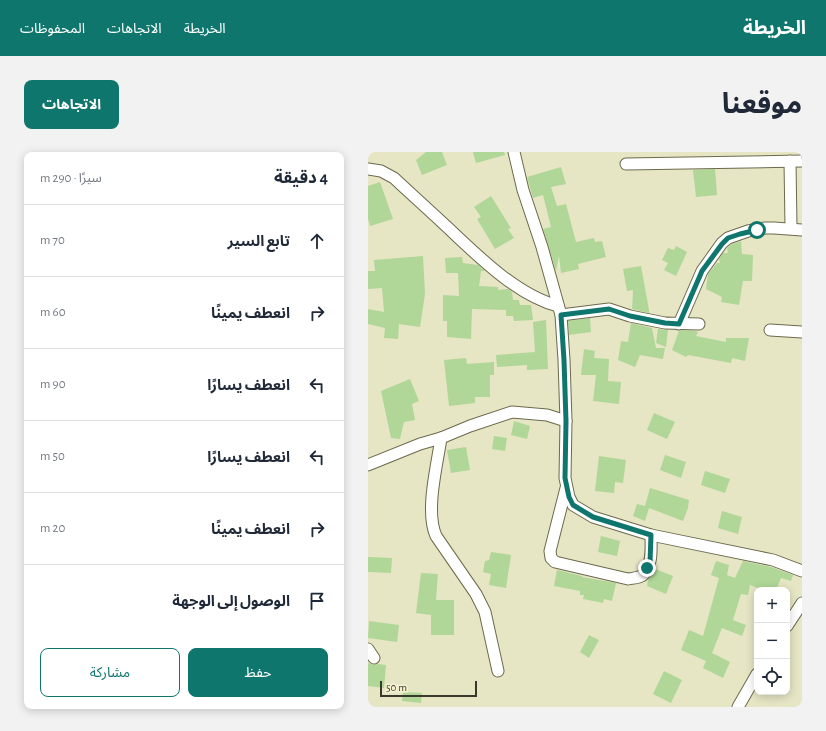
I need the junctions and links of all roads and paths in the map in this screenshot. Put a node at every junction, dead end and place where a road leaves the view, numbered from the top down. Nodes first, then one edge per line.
1 (514, 152) edge
2 (790, 161) junction
3 (802, 161) edge
4 (626, 164) dead end
5 (368, 169) edge
6 (797, 229) edge
7 (559, 310) junction
8 (679, 324) junction
9 (699, 324) dead end
10 (770, 330) dead end
11 (802, 332) edge
12 (566, 421) junction
13 (441, 438) junction
14 (368, 465) edge
15 (566, 487) junction
16 (651, 535) junction
17 (802, 571) edge
18 (802, 603) edge
19 (789, 623) edge
20 (498, 671) dead end
21 (754, 679) edge
22 (738, 707) edge

1 - 7 street
2 - 3 street
2 - 4 street
2 - 6 street
5 - 7 street
6 - 8 street
7 - 8 street
7 - 12 street
8 - 9 street
10 - 11 street
12 - 13 street
12 - 15 street
13 - 14 street
13 - 20 street
15 - 16 street
15 - 16 street
16 - 17 street
18 - 19 street
21 - 22 street

